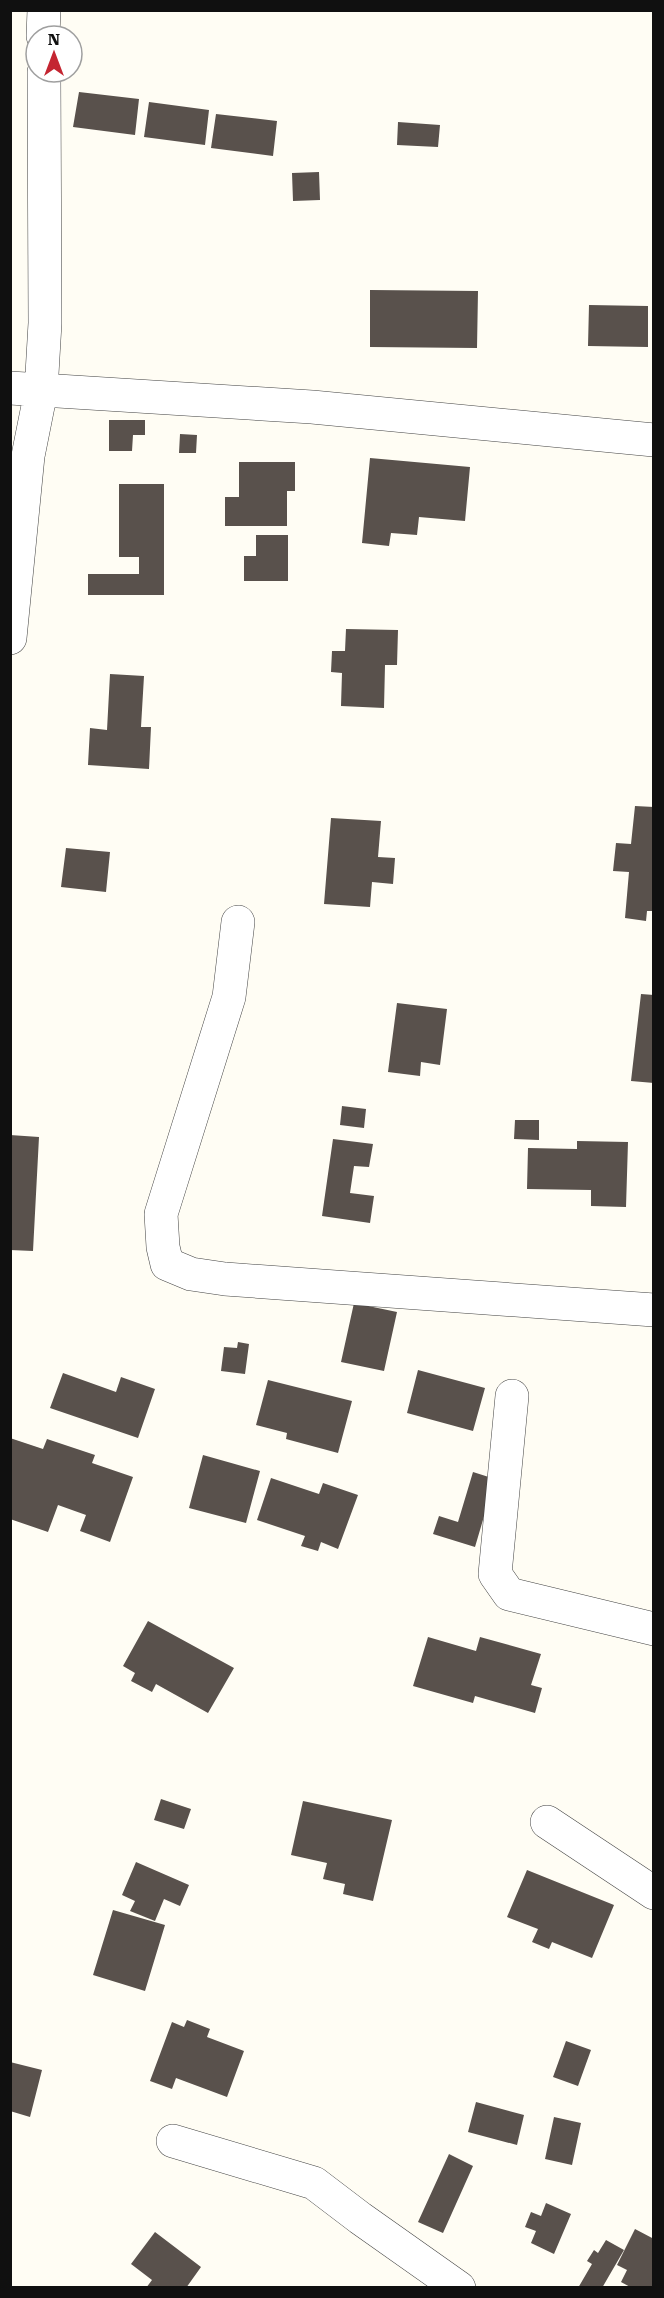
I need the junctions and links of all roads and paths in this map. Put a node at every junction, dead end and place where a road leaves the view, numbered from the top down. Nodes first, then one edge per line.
1 (44, 84) edge
2 (26, 390) edge
3 (654, 440) edge
4 (10, 638) edge
5 (238, 922) dead end
6 (654, 1310) edge
7 (512, 1396) dead end
8 (654, 1629) edge
9 (548, 1822) dead end
10 (654, 1893) edge
11 (173, 2141) dead end
12 (459, 2288) edge

1 - 2 street
2 - 3 street
2 - 4 street
5 - 6 street
7 - 8 street
9 - 10 street
11 - 12 street

